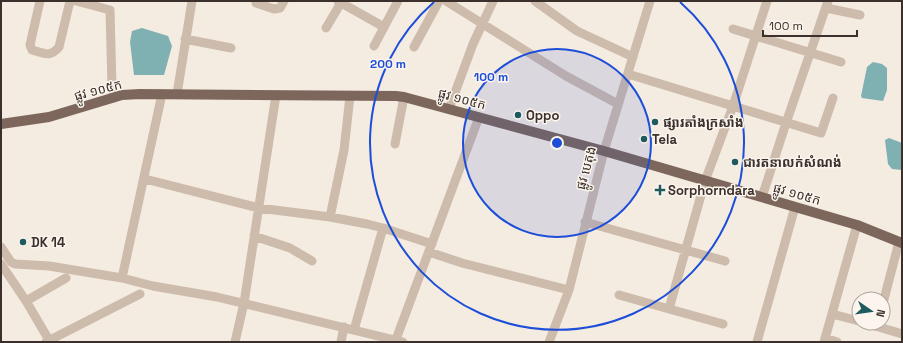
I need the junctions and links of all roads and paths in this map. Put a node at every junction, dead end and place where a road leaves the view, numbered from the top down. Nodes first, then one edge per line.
1 (40, 1) edge
2 (70, 1) edge
3 (76, 1) edge
4 (192, 1) edge
5 (284, 1) edge
6 (398, 1) edge
7 (439, 1) edge
8 (446, 1) edge
9 (493, 1) edge
10 (535, 1) edge
11 (650, 1) edge
12 (767, 1) edge
13 (340, 2) edge
14 (256, 3) dead end
15 (827, 4) edge
16 (860, 15) dead end
17 (482, 23) junction
18 (384, 27) junction
19 (326, 28) dead end
20 (733, 28) dead end
21 (756, 36) junction
22 (185, 39) junction
23 (374, 46) dead end
24 (414, 47) dead end
25 (230, 48) dead end
26 (810, 53) junction
27 (633, 56) junction
28 (841, 62) dead end
29 (628, 74) junction
30 (162, 94) junction
31 (177, 94) junction
32 (276, 95) junction
33 (350, 96) junction
34 (404, 97) junction
35 (114, 98) junction
36 (833, 98) dead end
37 (618, 104) junction
38 (733, 106) junction
39 (449, 109) junction
40 (479, 117) junction
41 (786, 123) junction
42 (1, 124) edge
43 (394, 144) dead end
44 (604, 151) junction
45 (145, 179) junction
46 (705, 181) junction
47 (762, 197) junction
48 (795, 207) junction
49 (259, 208) junction
50 (330, 217) junction
51 (585, 222) junction
52 (857, 225) junction
53 (384, 228) junction
54 (254, 236) junction
55 (901, 242) edge
56 (1, 247) edge
57 (430, 248) junction
58 (685, 250) junction
59 (312, 261) dead end
60 (726, 261) dead end
61 (1, 264) edge
62 (66, 278) dead end
63 (122, 278) junction
64 (569, 290) junction
65 (887, 291) edge
66 (140, 294) dead end
67 (619, 295) dead end
68 (26, 301) junction
69 (244, 303) junction
70 (669, 309) junction
71 (832, 314) junction
72 (851, 319) edge
73 (723, 324) dead end
74 (344, 327) junction
75 (354, 330) junction
76 (891, 330) edge
77 (902, 334) edge
78 (824, 340) edge
79 (48, 341) edge
80 (398, 341) edge
81 (235, 342) edge
82 (341, 342) edge
83 (549, 342) edge
84 (757, 342) edge
85 (837, 342) edge

1 - 2 street
3 - 35 street
4 - 22 street
5 - 14 street
6 - 18 street
7 - 24 street
8 - 17 street
9 - 17 street
10 - 27 street
11 - 27 street, ផ្លូវ បេតុង
12 - 21 street
13 - 18 street
13 - 19 street
15 - 16 street
15 - 26 street
17 - 37 street
17 - 39 street
18 - 23 street
20 - 21 street
21 - 26 street
21 - 38 street
22 - 25 street
22 - 31 street
26 - 28 street
26 - 41 street
27 - 29 street, ផ្លូវ បេតុង
29 - 37 street, ផ្លូវ បេតុង
29 - 38 street
30 - 31 main road, ផ្លូវ ១០៥ក
30 - 35 main road, ផ្លូវ ១០៥ក
30 - 45 street
31 - 32 main road, ផ្លូវ ១០៥ក
32 - 33 main road, ផ្លូវ ១០៥ក
32 - 49 street
33 - 34 main road, ផ្លូវ ១០៥ក
33 - 50 street
34 - 39 main road, ផ្លូវ ១០៥ក
34 - 43 street
35 - 42 main road, ផ្លូវ ១០៥ក
36 - 41 street
37 - 44 street, ផ្លូវ បេតុង
38 - 41 street
38 - 46 street
39 - 40 main road, ផ្លូវ ១០៥ក
40 - 44 main road, ផ្លូវ ១០៥ក
40 - 57 street
41 - 47 street
44 - 46 main road, ផ្លូវ ១០៥ក
44 - 51 street, ផ្លូវ បេតុង
45 - 49 street
45 - 63 street
46 - 47 main road, ផ្លូវ ១០៥ក
46 - 58 street
47 - 48 main road, ផ្លូវ ១០៥ក
48 - 52 main road, ផ្លូវ ១០៥ក
48 - 84 street
49 - 50 street
49 - 54 street
50 - 53 street
51 - 58 street
51 - 64 street, ផ្លូវ បេតុង
52 - 55 main road, ផ្លូវ ១០៥ក
52 - 71 street
53 - 57 street
53 - 75 street
54 - 59 street
54 - 69 street
55 - 65 street
56 - 63 street
57 - 64 street
57 - 80 street
58 - 60 street
58 - 70 street
61 - 68 street
62 - 68 street
63 - 69 street
64 - 83 street, ផ្លូវ បេតុង
66 - 79 street
67 - 70 street
68 - 79 street
69 - 74 street
69 - 81 street
70 - 73 street
71 - 72 street
71 - 78 street
74 - 75 street
74 - 82 street
75 - 80 street
76 - 77 street
78 - 85 street

